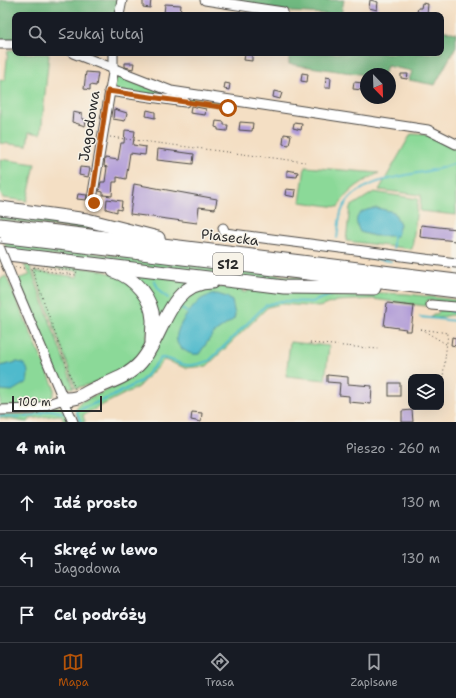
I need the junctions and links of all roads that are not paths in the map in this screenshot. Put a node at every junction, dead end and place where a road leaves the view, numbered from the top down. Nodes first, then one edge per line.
1 (122, 0) edge
2 (205, 0) edge
3 (120, 12) edge
4 (283, 12) dead end
5 (0, 44) edge
6 (12, 44) edge
7 (81, 56) edge
8 (113, 56) edge
9 (112, 68) junction
10 (108, 91) junction
11 (184, 102) road end
12 (456, 144) edge
13 (94, 203) dead end
14 (0, 208) edge
15 (0, 225) edge
16 (223, 228) dead end
17 (0, 236) edge
18 (0, 250) edge
19 (204, 250) junction
20 (0, 253) edge
21 (456, 263) edge
22 (99, 266) junction
23 (456, 281) edge
24 (242, 282) junction
25 (456, 291) edge
26 (431, 305) dead end
27 (456, 307) edge
28 (152, 344) junction
29 (94, 389) junction
30 (63, 399) junction
31 (0, 410) edge
32 (73, 422) edge

1 - 3 street
2 - 4 street
5 - 6 street
7 - 9 street
8 - 9 street, Jagodowa
9 - 10 street, Jagodowa
9 - 12 street
10 - 11 street
10 - 13 street, Jagodowa
14 - 19 highway
15 - 19 highway, Piasecka / S12
16 - 21 street
17 - 25 highway, Piasecka / S12
18 - 30 street, bridge
19 - 23 highway, Piasecka / S12
20 - 22 highway
22 - 24 highway
22 - 28 highway
24 - 25 highway
24 - 28 highway
26 - 27 street
28 - 29 highway
29 - 30 highway
29 - 30 highway
30 - 31 street
30 - 32 street

